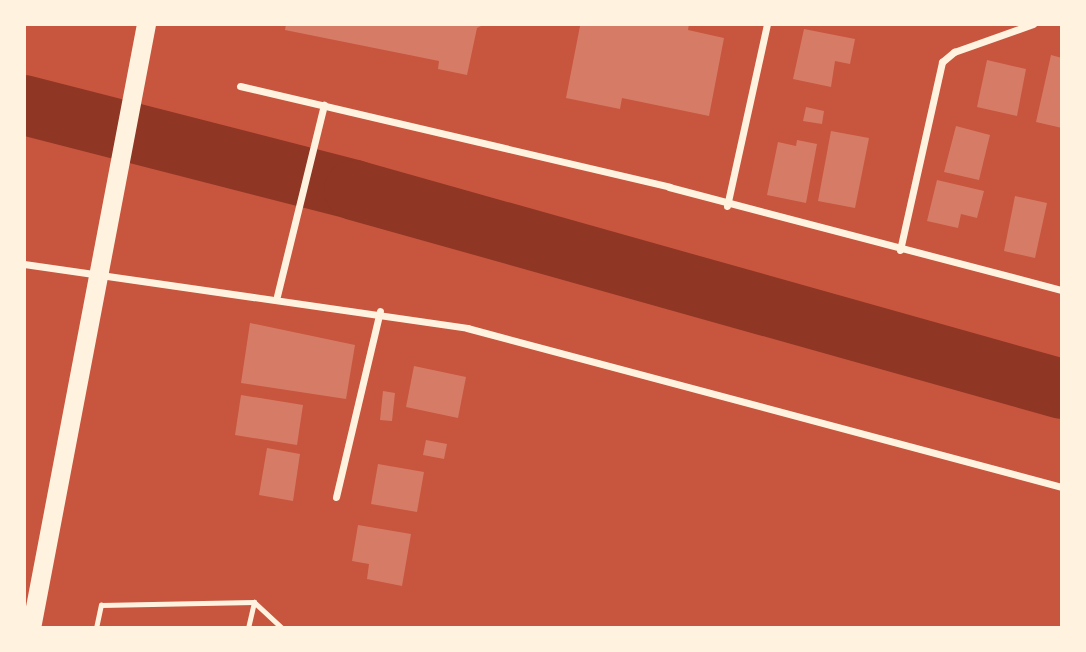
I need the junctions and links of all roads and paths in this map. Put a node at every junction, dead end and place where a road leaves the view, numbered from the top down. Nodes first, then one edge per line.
1 (146, 24) edge
2 (767, 24) edge
3 (1032, 24) edge
4 (240, 86) dead end
5 (324, 105) junction
6 (727, 206) junction
7 (900, 250) junction
8 (24, 264) edge
9 (1062, 290) edge
10 (277, 296) junction
11 (380, 311) junction
12 (1062, 487) edge
13 (336, 497) dead end
14 (254, 602) junction
15 (31, 628) edge
16 (96, 628) edge
17 (248, 628) edge
18 (282, 628) edge

1 - 15 highway
2 - 6 street
3 - 7 street
4 - 5 street
5 - 6 street
5 - 10 street
6 - 7 street
7 - 9 street
8 - 10 street
10 - 11 street
11 - 12 street
11 - 13 street
14 - 16 lane
14 - 17 lane
14 - 18 lane

